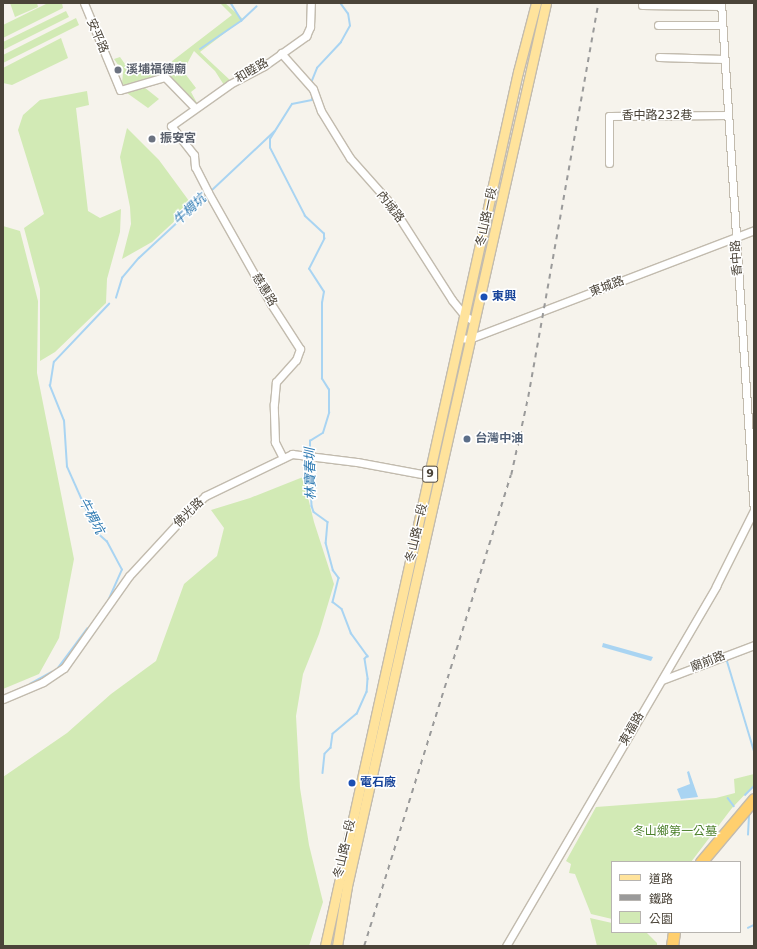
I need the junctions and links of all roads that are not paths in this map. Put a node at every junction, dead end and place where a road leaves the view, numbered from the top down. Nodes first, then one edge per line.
1 (84, 3) edge
2 (311, 3) edge
3 (536, 3) edge
4 (546, 3) edge
5 (642, 5) dead end
6 (721, 5) edge
7 (658, 25) dead end
8 (722, 25) junction
9 (281, 53) junction
10 (660, 57) dead end
11 (724, 59) junction
12 (518, 72) junction
13 (528, 75) junction
14 (195, 108) junction
15 (728, 115) junction
16 (171, 126) joint
17 (609, 163) dead end
18 (754, 230) edge
19 (736, 237) junction
20 (465, 316) junction
21 (474, 321) junction
22 (465, 339) junction
23 (283, 458) junction
24 (752, 464) edge
25 (434, 475) junction
26 (754, 512) edge
27 (754, 645) edge
28 (662, 680) junction
29 (3, 699) edge
30 (754, 800) edge
31 (357, 817) junction
32 (702, 861) edge
33 (674, 933) edge
34 (325, 946) edge
35 (337, 946) edge
36 (506, 946) edge
37 (672, 946) edge

1 - 14 street, 安平路
2 - 9 street, 和睦路
3 - 12 main road, 冬山路一段 / 9
4 - 13 main road, 冬山路一段 / 9
5 - 6 street
6 - 8 street, 香中路
7 - 8 street
8 - 11 street, 香中路
9 - 14 street, 和睦路
9 - 20 street, 內城路
10 - 11 street
11 - 15 street, 香中路
12 - 13 main road
12 - 20 main road, 冬山路一段 / 9
13 - 21 main road, 冬山路一段 / 9
14 - 16 street, 和睦路
15 - 17 street, 香中路232巷
15 - 19 street, 香中路
16 - 23 street, 慈惠路
18 - 19 street, 東城路
19 - 22 street, 東城路
19 - 24 street, 香中路
20 - 21 street, 內城路
20 - 22 main road, 冬山路一段 / 9
21 - 22 main road, 冬山路一段 / 9
22 - 25 main road, 冬山路一段 / 9
23 - 25 street, 佛光路
23 - 29 street, 佛光路
24 - 26 street, 香中路
25 - 31 main road, 冬山路一段 / 9
26 - 28 street, 東福路
27 - 28 street, 廟前路
28 - 36 street, 東福路
30 - 32 highway
31 - 34 main road, 冬山路一段 / 9
31 - 35 main road, 冬山路一段 / 9
33 - 37 highway

